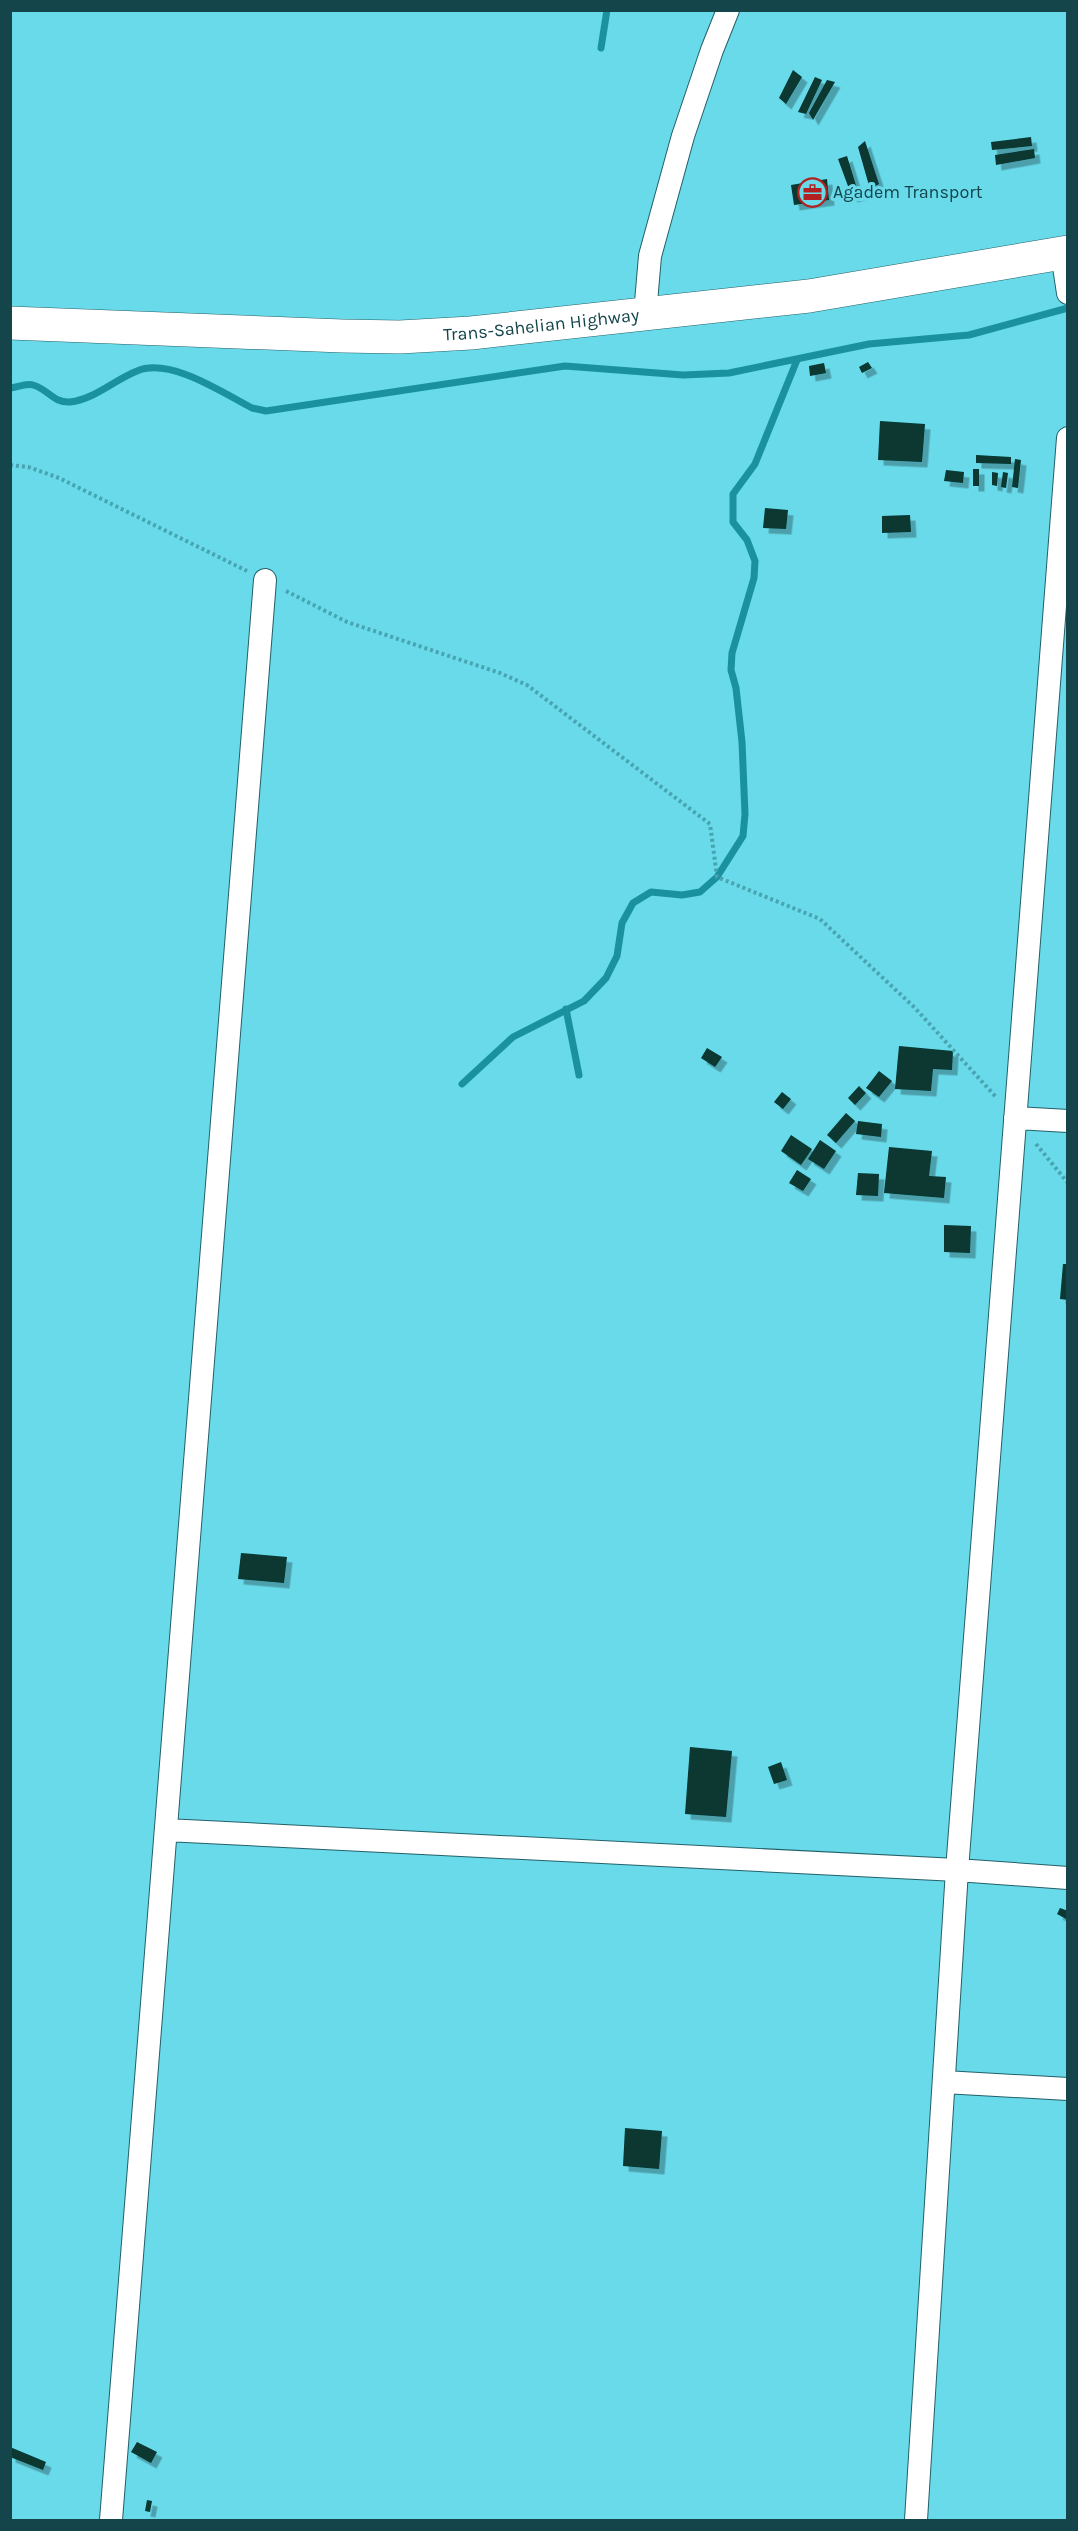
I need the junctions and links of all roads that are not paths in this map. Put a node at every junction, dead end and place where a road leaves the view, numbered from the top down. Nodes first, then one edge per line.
1 (728, 10) edge
2 (1065, 253) edge
3 (1068, 293) edge
4 (645, 314) junction
5 (10, 323) edge
6 (1068, 438) edge
7 (265, 580) road end
8 (1015, 1118) junction
9 (1068, 1121) edge
10 (166, 1830) junction
11 (957, 1870) junction
12 (1068, 1878) edge
13 (944, 2082) junction
14 (1068, 2089) edge
15 (111, 2520) edge
16 (916, 2520) edge

1 - 4 street
2 - 3 street
2 - 4 highway, Trans-Sahelian Highway
4 - 5 highway, Trans-Sahelian Highway
6 - 8 street
7 - 10 street
8 - 9 street
8 - 11 street
10 - 11 street
10 - 15 street
11 - 12 street
11 - 13 street
13 - 14 street
13 - 16 street

